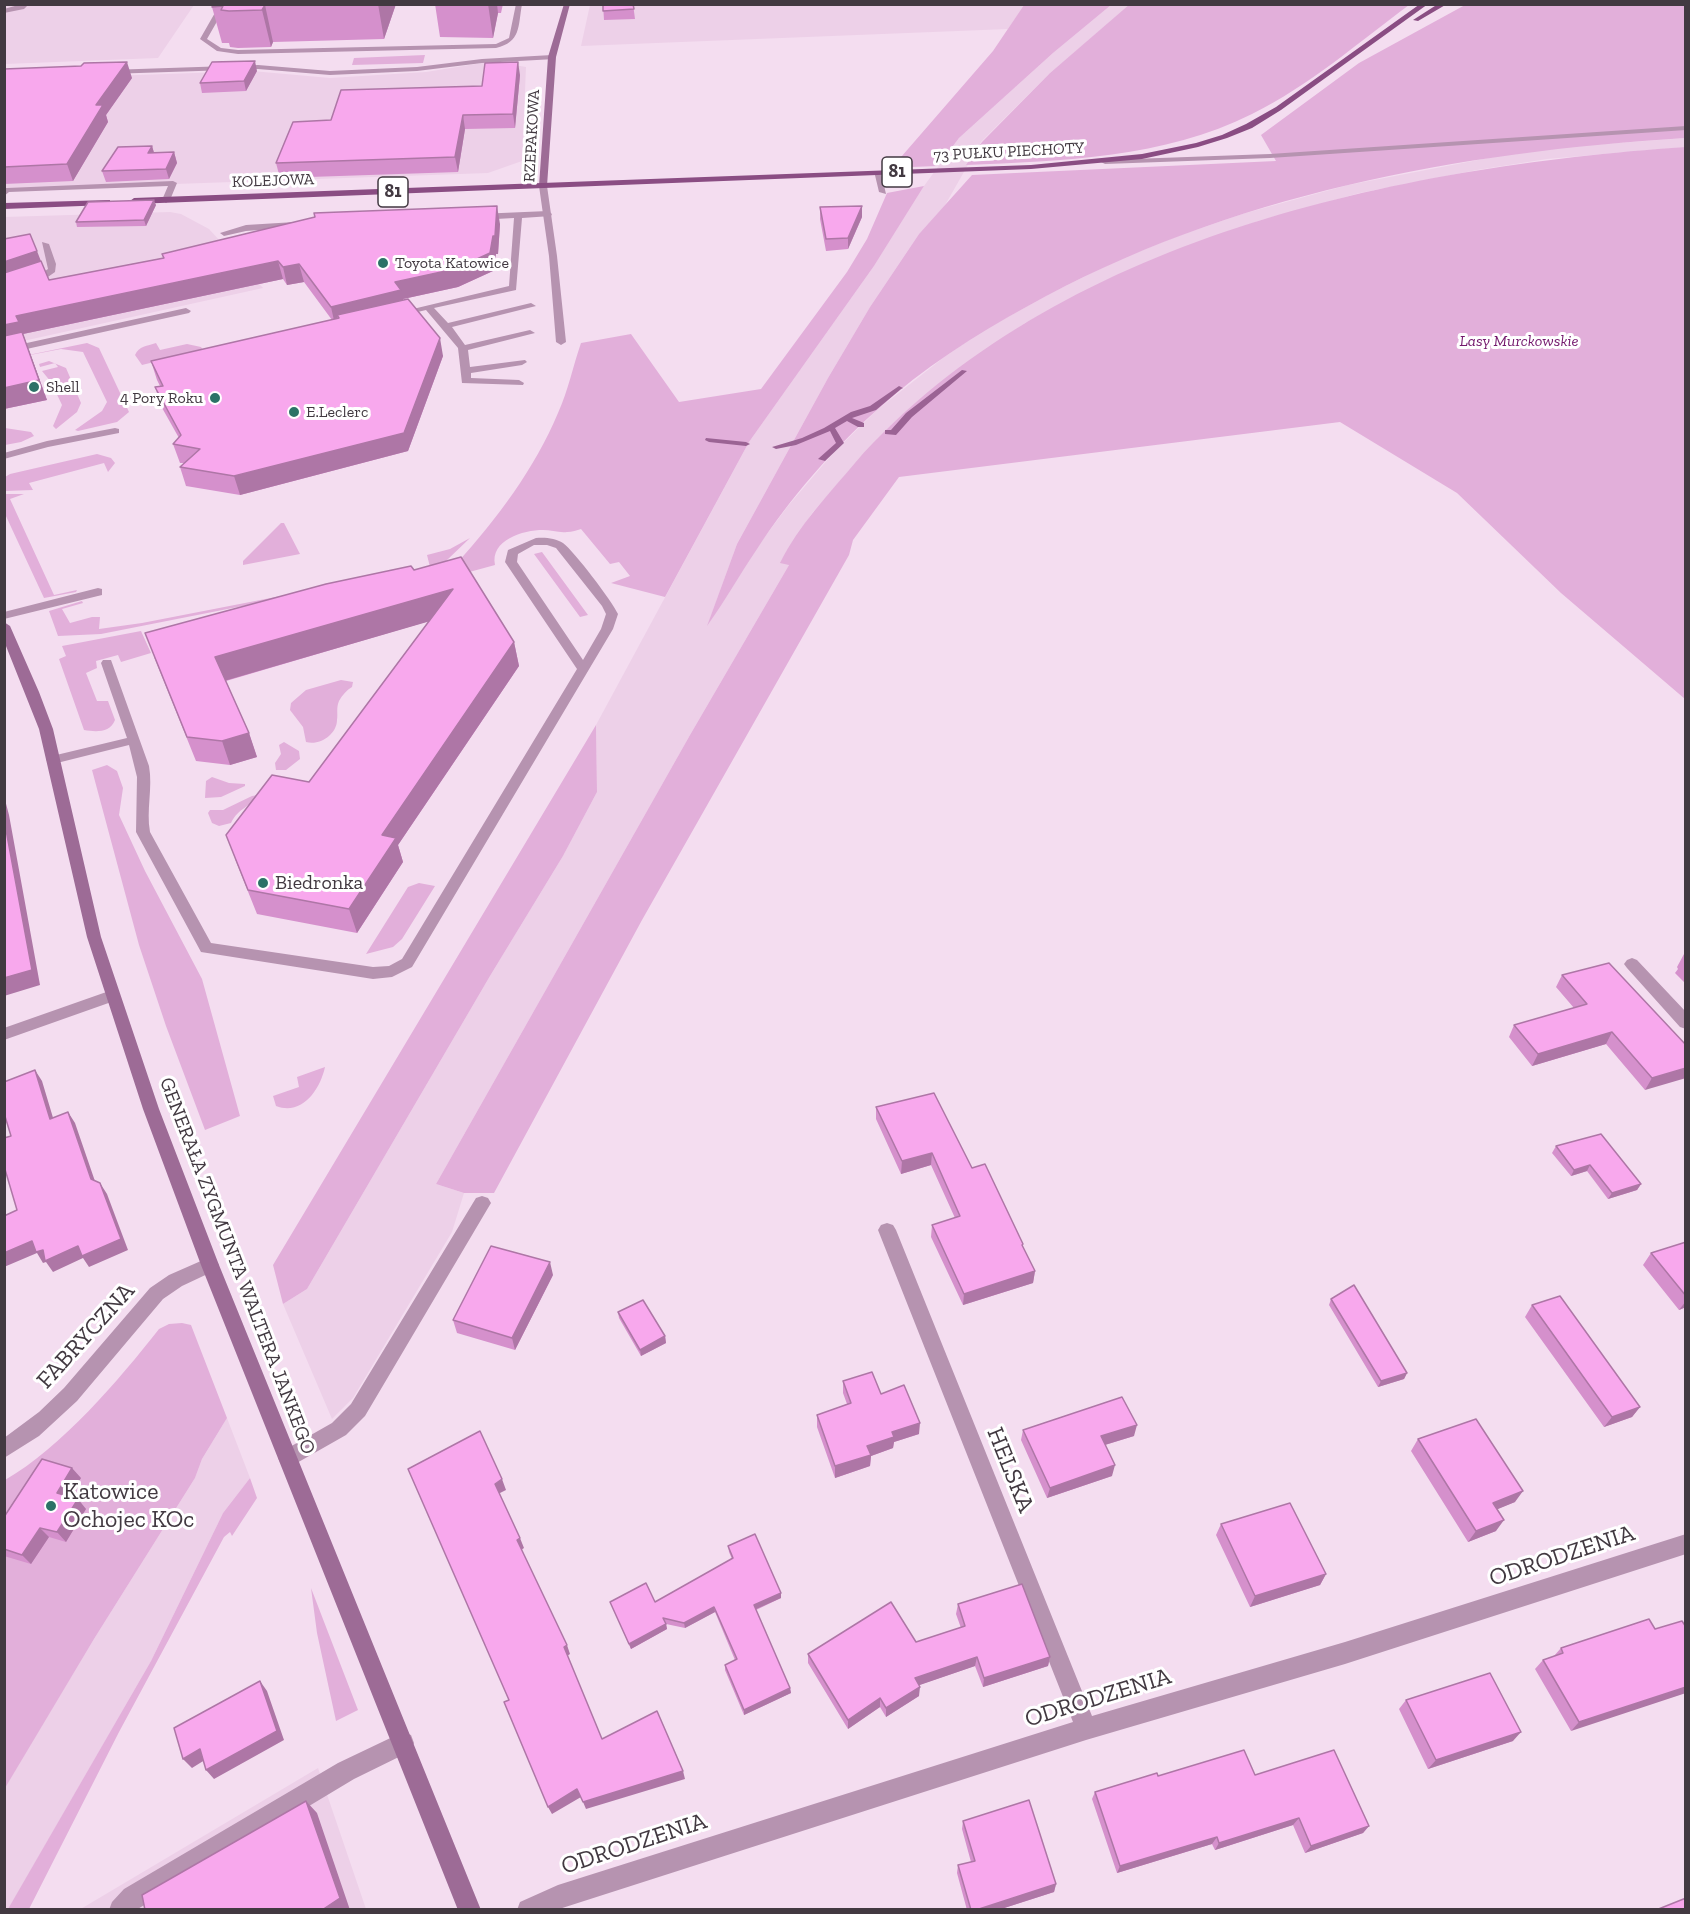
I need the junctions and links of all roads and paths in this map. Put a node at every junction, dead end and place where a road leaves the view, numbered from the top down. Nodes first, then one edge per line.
1 (26, 4) edge
2 (224, 4) edge
3 (519, 4) edge
4 (567, 4) edge
5 (1425, 4) edge
6 (1444, 4) edge
7 (4, 11) edge
8 (1373, 41) junction
9 (552, 57) junction
10 (97, 72) edge
11 (1686, 128) edge
12 (1106, 162) junction
13 (877, 173) junction
14 (543, 186) junction
15 (883, 192) dead end
16 (4, 194) edge
17 (166, 200) junction
18 (4, 206) edge
19 (548, 214) junction
20 (518, 215) junction
21 (470, 217) edge
22 (303, 225) edge
23 (224, 233) dead end
24 (45, 244) dead end
25 (4, 288) edge
26 (531, 306) dead end
27 (428, 307) junction
28 (186, 311) dead end
29 (382, 318) edge
30 (446, 326) junction
31 (530, 333) dead end
32 (561, 342) dead end
33 (463, 348) junction
34 (4, 351) edge
35 (522, 362) dead end
36 (466, 371) junction
37 (519, 383) dead end
38 (115, 431) dead end
39 (4, 456) edge
40 (98, 592) dead end
41 (4, 616) edge
42 (4, 626) edge
43 (106, 663) dead end
44 (582, 668) junction
45 (134, 740) junction
46 (53, 760) junction
47 (1632, 964) dead end
48 (112, 996) junction
49 (1686, 1023) edge
50 (4, 1034) edge
51 (482, 1203) dead end
52 (887, 1230) dead end
53 (210, 1265) junction
54 (4, 1449) edge
55 (288, 1458) junction
56 (1686, 1544) edge
57 (1086, 1729) junction
58 (403, 1743) junction
59 (120, 1910) edge
60 (470, 1910) edge
61 (528, 1910) edge

1 - 7 street
2 - 3 street
4 - 9 street, RZEPAKOWA
5 - 8 main road, 73 PUŁKU PIECHOTY / 81
6 - 8 main road, 73 PUŁKU PIECHOTY / 81
8 - 12 main road, 73 PUŁKU PIECHOTY / 81
9 - 10 street
9 - 14 street, RZEPAKOWA
11 - 12 street
12 - 13 main road, 73 PUŁKU PIECHOTY / 81
13 - 14 main road, 73 PUŁKU PIECHOTY / 81
13 - 15 street
14 - 17 main road, KOLEJOWA / 81
14 - 19 street, RZEPAKOWA
16 - 17 street
17 - 18 main road, KOLEJOWA / 81
19 - 20 street
19 - 32 street, RZEPAKOWA
20 - 21 street
20 - 27 street
22 - 23 street
24 - 25 street
26 - 30 street
27 - 29 street
27 - 30 street
28 - 34 street
30 - 33 street
31 - 33 street
33 - 36 street
35 - 36 street
36 - 37 street
38 - 39 street
40 - 41 street
42 - 46 street, GENERAŁA ZYGMUNTA WALTERA JANKEGO
43 - 45 street
44 - 44 street
44 - 45 street
45 - 46 street
46 - 48 street, GENERAŁA ZYGMUNTA WALTERA JANKEGO
47 - 49 street
48 - 50 street
48 - 53 street, GENERAŁA ZYGMUNTA WALTERA JANKEGO
51 - 55 street
52 - 57 street, HELSKA
53 - 54 street, FABRYCZNA
53 - 55 street, GENERAŁA ZYGMUNTA WALTERA JANKEGO
55 - 58 street, GENERAŁA ZYGMUNTA WALTERA JANKEGO
56 - 57 street, ODRODZENIA
57 - 61 street, ODRODZENIA
58 - 59 street
58 - 60 street, GENERAŁA ZYGMUNTA WALTERA JANKEGO

